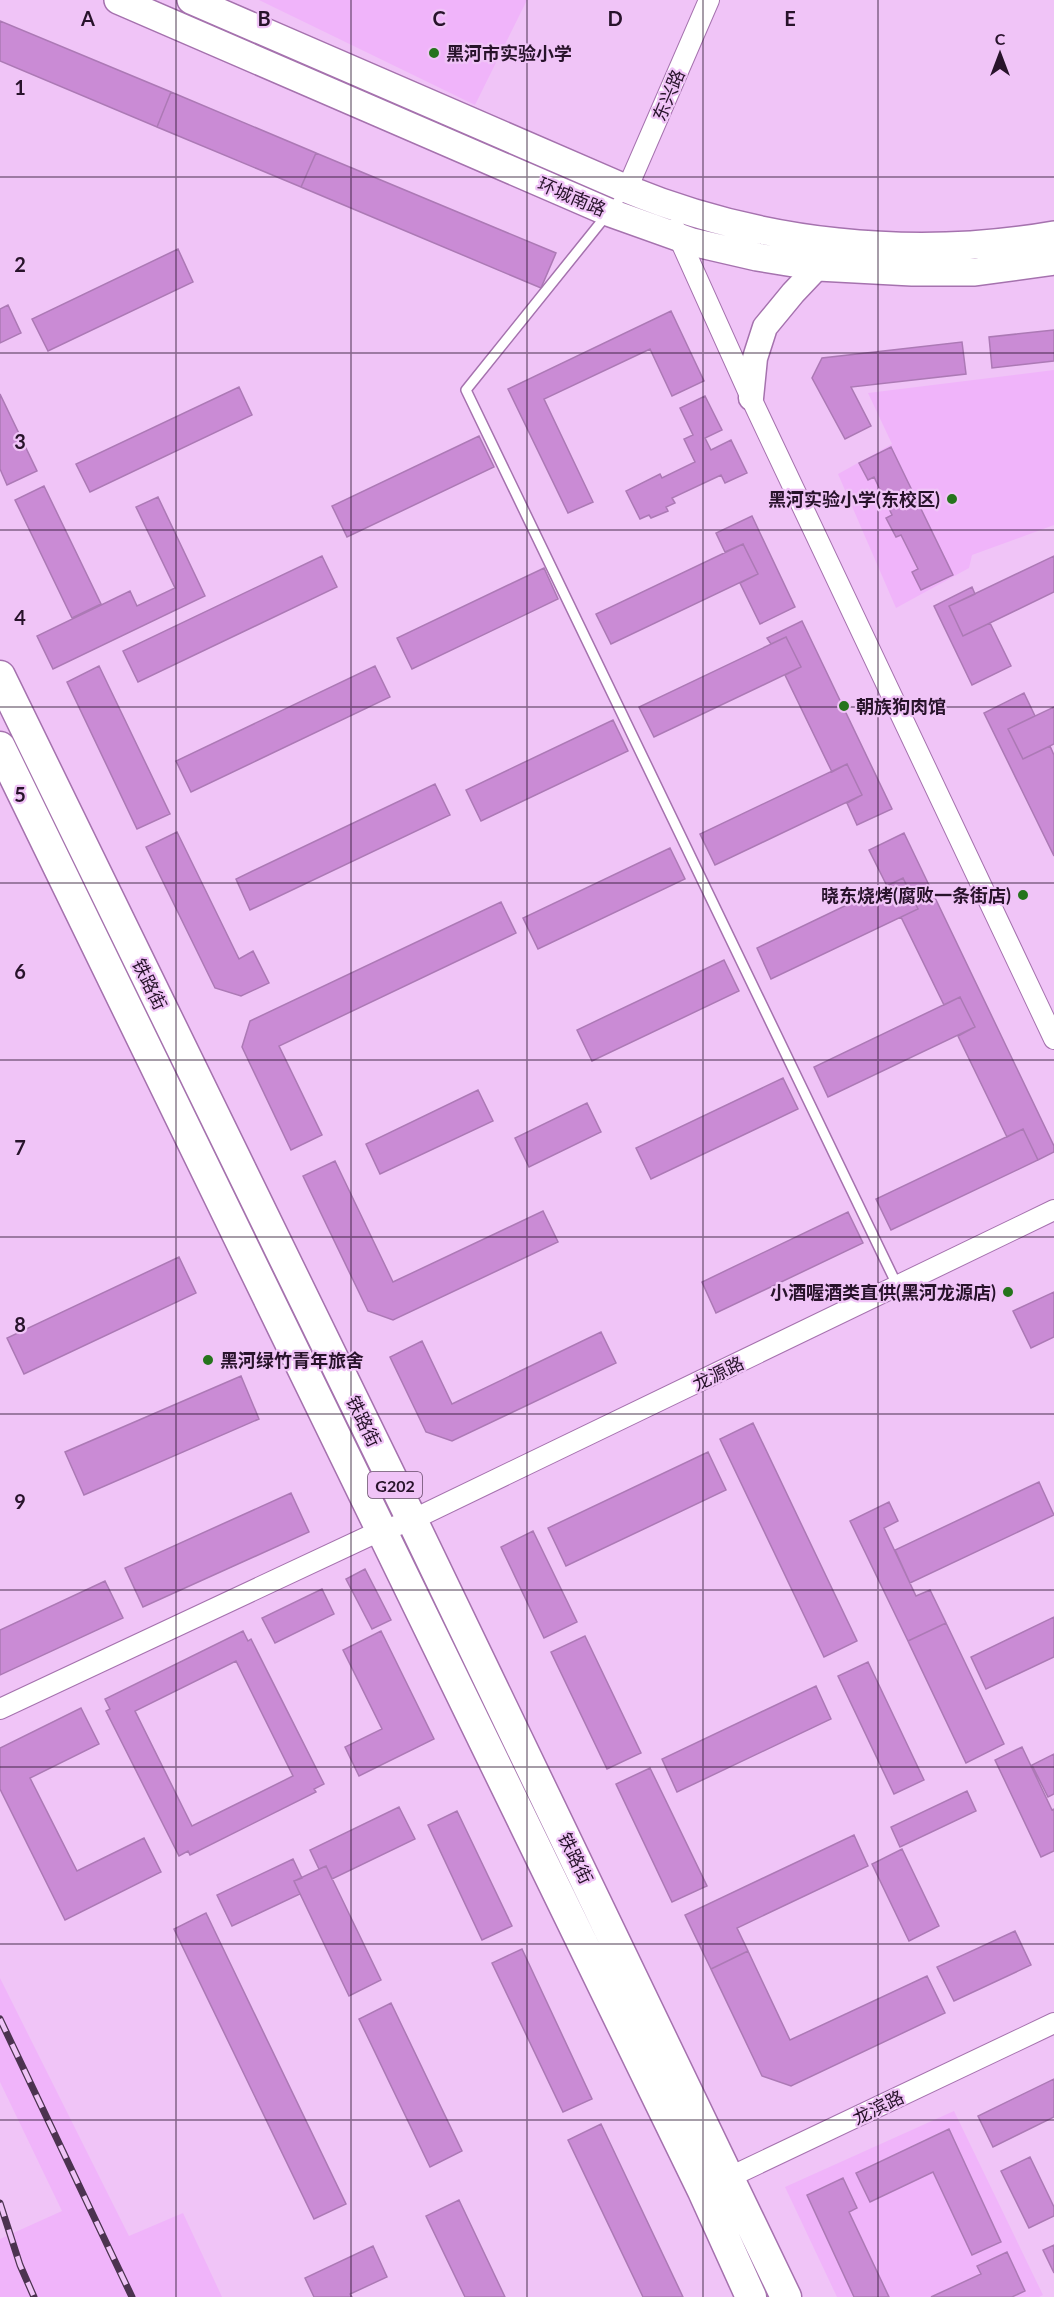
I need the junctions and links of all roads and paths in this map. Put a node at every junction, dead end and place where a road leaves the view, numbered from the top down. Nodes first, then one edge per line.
1 (118, 0) edge
2 (191, 0) edge
3 (709, 0) edge
4 (627, 189) junction
5 (664, 204) junction
6 (609, 212) junction
7 (1054, 235) edge
8 (679, 238) junction
9 (842, 243) junction
10 (1054, 261) edge
11 (818, 267) junction
12 (752, 398) junction
13 (0, 676) edge
14 (0, 747) edge
15 (1054, 1039) edge
16 (1054, 1210) edge
17 (898, 1287) junction
18 (412, 1520) junction
19 (380, 1532) junction
20 (0, 1709) edge
21 (1054, 2023) edge
22 (730, 2177) junction
23 (703, 2191) junction
24 (752, 2297) edge
25 (786, 2297) edge

1 - 6 main road, 环城南路
2 - 4 main road, 环城南路
3 - 4 street, 东兴路
4 - 5 main road, 环城南路
4 - 6 lane
5 - 8 street
5 - 9 main road, 环城南路
6 - 8 main road, 环城南路
6 - 17 lane
7 - 9 main road, 环城南路
8 - 11 main road, 环城南路
8 - 12 street
9 - 11 street
10 - 11 main road, 环城南路
11 - 12 street
12 - 15 street
13 - 18 main road, 铁路街 / G202
14 - 19 main road, 铁路街 / G202
16 - 17 street, 龙源路
17 - 18 street, 龙源路
18 - 19 street, 龙源路
18 - 22 main road, 铁路街 / G202
19 - 20 street, 龙源路
19 - 23 main road, 铁路街 / G202
21 - 22 street, 龙滨路
22 - 23 main road, 龙滨路
22 - 25 main road, 铁路街 / G202
23 - 24 main road, 铁路街 / G202

